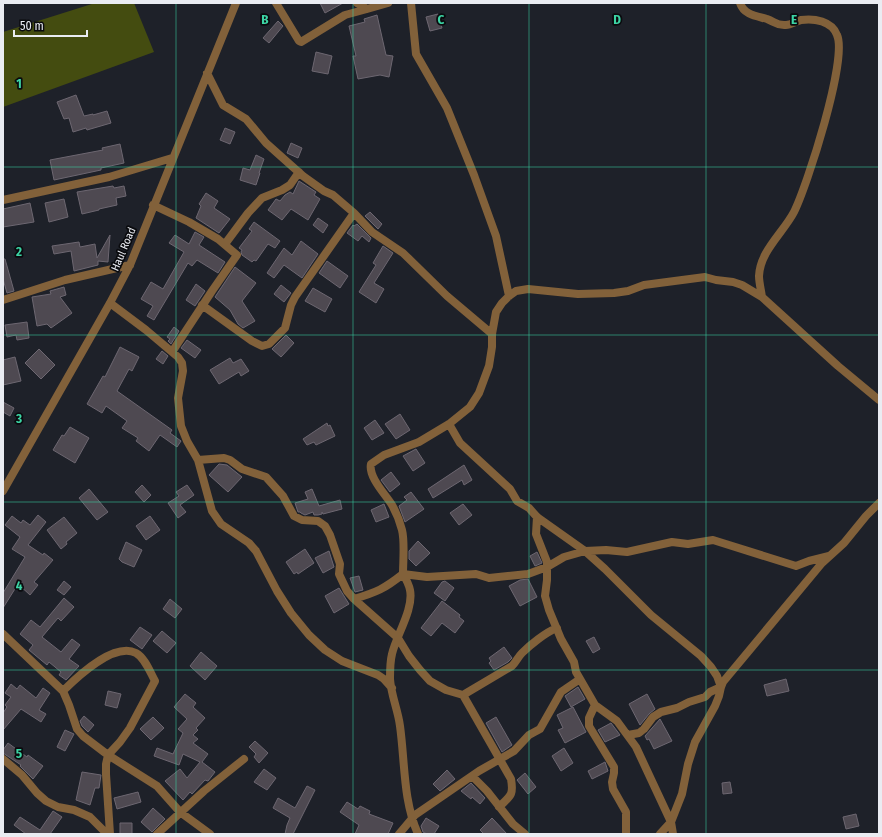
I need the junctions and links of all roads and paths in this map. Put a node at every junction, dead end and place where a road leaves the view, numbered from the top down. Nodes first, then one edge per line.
1 (236, 3) edge
2 (276, 3) edge
3 (358, 3) edge
4 (388, 3) edge
5 (411, 3) edge
6 (740, 3) edge
7 (367, 9) junction
8 (207, 74) junction
9 (172, 158) junction
10 (299, 172) junction
11 (3, 200) edge
12 (153, 205) junction
13 (354, 213) junction
14 (225, 244) junction
15 (130, 265) junction
16 (509, 296) junction
17 (762, 297) junction
18 (3, 300) edge
19 (110, 303) junction
20 (202, 305) junction
21 (492, 334) junction
22 (172, 352) junction
23 (879, 400) edge
24 (449, 424) junction
25 (198, 460) junction
26 (3, 491) edge
27 (879, 503) edge
28 (537, 517) junction
29 (585, 551) junction
30 (829, 556) junction
31 (547, 567) junction
32 (403, 574) junction
33 (354, 599) junction
34 (557, 628) junction
35 (3, 634) edge
36 (398, 638) junction
37 (580, 679) junction
38 (721, 687) junction
39 (392, 688) junction
40 (63, 691) junction
41 (464, 695) junction
42 (595, 705) junction
43 (628, 735) junction
44 (108, 755) junction
45 (3, 759) edge
46 (244, 759) dead end
47 (501, 760) junction
48 (472, 776) junction
49 (499, 807) junction
50 (180, 812) junction
51 (412, 819) junction
52 (671, 822) junction
53 (107, 834) edge
54 (110, 834) edge
55 (157, 834) edge
56 (210, 834) edge
57 (399, 834) edge
58 (418, 834) edge
59 (525, 834) edge
60 (626, 834) edge
61 (660, 834) edge
62 (673, 834) edge

1 - 8 street, Haul Road
2 - 7 street
3 - 7 street
4 - 7 street
5 - 16 street
6 - 17 street
8 - 9 street, Haul Road
8 - 10 street
9 - 11 street
9 - 12 street, Haul Road
10 - 13 street
10 - 14 street
12 - 14 street
12 - 15 street, Haul Road
13 - 20 street
13 - 21 street
14 - 20 street
15 - 18 street
15 - 19 street, Haul Road
16 - 17 street
16 - 21 street
17 - 23 street
19 - 22 street
19 - 26 street, Haul Road
20 - 22 street
21 - 24 street
22 - 25 street
24 - 28 street
24 - 32 street
25 - 33 street
25 - 39 street
27 - 30 street
28 - 29 street
28 - 31 street
29 - 30 street
29 - 31 street
29 - 38 street
30 - 38 street
31 - 32 street
31 - 34 street
32 - 33 street
32 - 36 street
33 - 36 street
34 - 37 street
34 - 41 street
35 - 40 street
36 - 39 street
36 - 41 street
37 - 42 street
37 - 47 street
38 - 43 street
38 - 52 street
39 - 51 street
40 - 44 street
40 - 44 street
41 - 47 street
42 - 43 street
42 - 60 street
43 - 52 street
44 - 50 street
44 - 54 street
45 - 53 street
46 - 50 street
47 - 48 street
47 - 49 street
48 - 49 street
48 - 51 street
49 - 59 street
50 - 55 street
50 - 56 street
51 - 57 street
51 - 58 street
52 - 61 street
52 - 62 street

